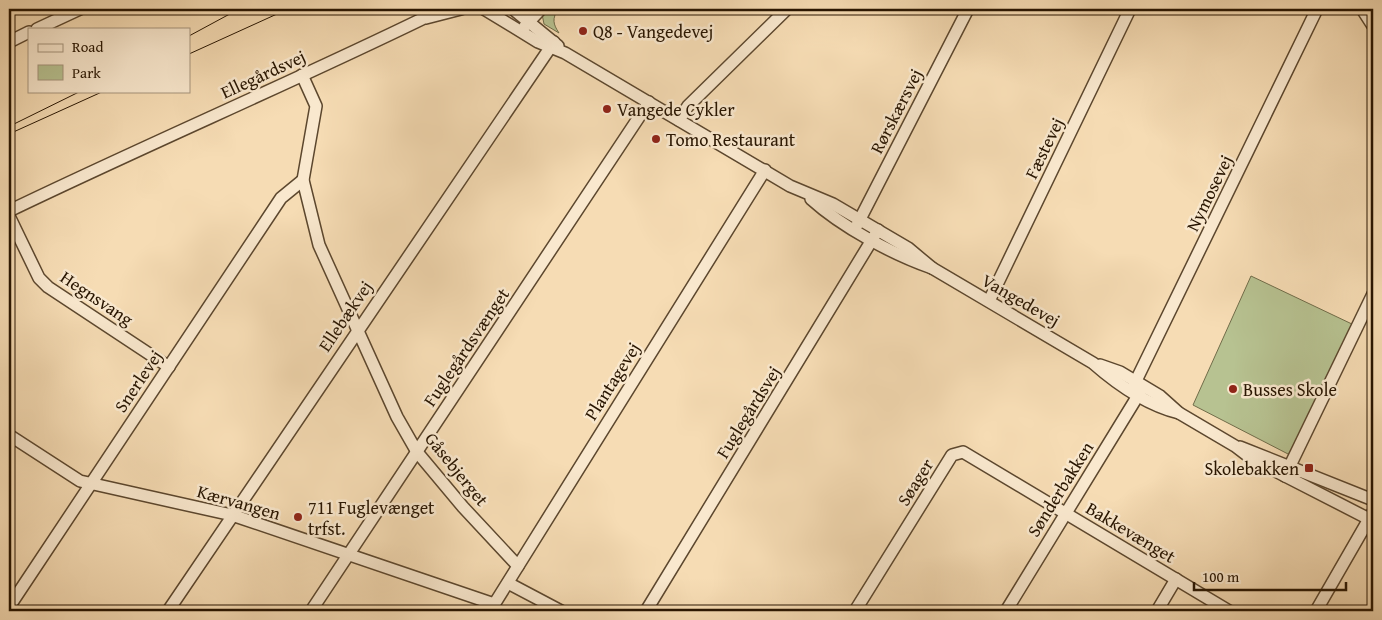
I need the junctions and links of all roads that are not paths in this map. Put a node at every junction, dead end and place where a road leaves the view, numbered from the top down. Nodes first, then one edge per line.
1 (80, 9) edge
2 (435, 9) edge
3 (445, 9) edge
4 (484, 9) edge
5 (541, 9) edge
6 (787, 9) edge
7 (968, 9) edge
8 (1130, 9) edge
9 (1317, 9) edge
10 (1362, 9) edge
11 (460, 10) edge
12 (520, 13) edge
13 (422, 19) junction
14 (1373, 26) edge
15 (39, 28) edge
16 (519, 30) junction
17 (28, 32) edge
18 (9, 42) edge
19 (552, 44) junction
20 (302, 75) junction
21 (650, 102) junction
22 (679, 120) junction
23 (765, 170) junction
24 (303, 180) junction
25 (9, 211) edge
26 (9, 216) edge
27 (857, 224) junction
28 (876, 235) junction
29 (1373, 294) edge
30 (989, 302) junction
31 (358, 329) junction
32 (169, 367) junction
33 (1138, 389) junction
34 (9, 434) edge
35 (417, 452) junction
36 (1287, 472) junction
37 (90, 484) junction
38 (1373, 500) edge
39 (1066, 513) junction
40 (232, 515) junction
41 (1372, 518) edge
42 (349, 554) junction
43 (518, 566) junction
44 (1176, 579) junction
45 (508, 583) junction
46 (11, 607) edge
47 (492, 608) edge
48 (168, 611) edge
49 (311, 611) edge
50 (561, 611) edge
51 (646, 611) edge
52 (855, 611) edge
53 (1006, 611) edge
54 (1157, 611) edge
55 (1230, 611) edge
56 (1316, 611) edge

1 - 15 street
2 - 13 street, Ellegårdsvej
3 - 13 street
4 - 16 street, Vangedevej
5 - 12 street
6 - 22 street
7 - 27 street, Rørskærsvej
8 - 30 street, Fæstevej
9 - 33 street, Nymosevej
10 - 14 street
11 - 13 street, Ellegårdsvej
12 - 16 street
12 - 19 street, Vangedevej
13 - 20 street, Ellegårdsvej
16 - 19 street, Vangedevej
17 - 18 street
19 - 21 street, Vangedevej
19 - 31 street, Ellebækvej
20 - 24 street, Gåsebjerget
20 - 25 street, Ellegårdsvej
21 - 22 street, Vangedevej
21 - 35 street, Fuglegårdsvænget
22 - 23 street, Vangedevej
23 - 27 street, Vangedevej
23 - 43 street, Plantagevej
24 - 31 street, Gåsebjerget
24 - 32 street, Snerlevej
26 - 32 street, Hegnsvang
27 - 28 street, Vangedevej
28 - 30 street, Vangedevej
28 - 51 street, Fuglegårdsvej
29 - 36 street
30 - 33 street, Vangedevej
31 - 35 street, Gåsebjerget
31 - 40 street, Ellebækvej
32 - 37 street, Snerlevej
33 - 36 street, Vangedevej
33 - 39 street, Sønderbakken
34 - 37 street, Kærvangen
35 - 42 street, Fuglegårdsvænget
35 - 43 street, Gåsebjerget
36 - 38 street, Vangedevej
36 - 41 street, Vangedevej
37 - 40 street, Kærvangen
37 - 46 street, Snerlevej
39 - 44 street, Bakkevænget
39 - 52 street, Søager
39 - 53 street, Sønderbakken
40 - 42 street, Kærvangen
40 - 48 street, Ellebækvej
41 - 56 street
42 - 47 street, Kærvangen
42 - 49 street, Fuglegårdsvænget
43 - 45 street, Plantagevej
44 - 54 street
44 - 55 street, Bakkevænget
45 - 47 street, Plantagevej
45 - 50 street

